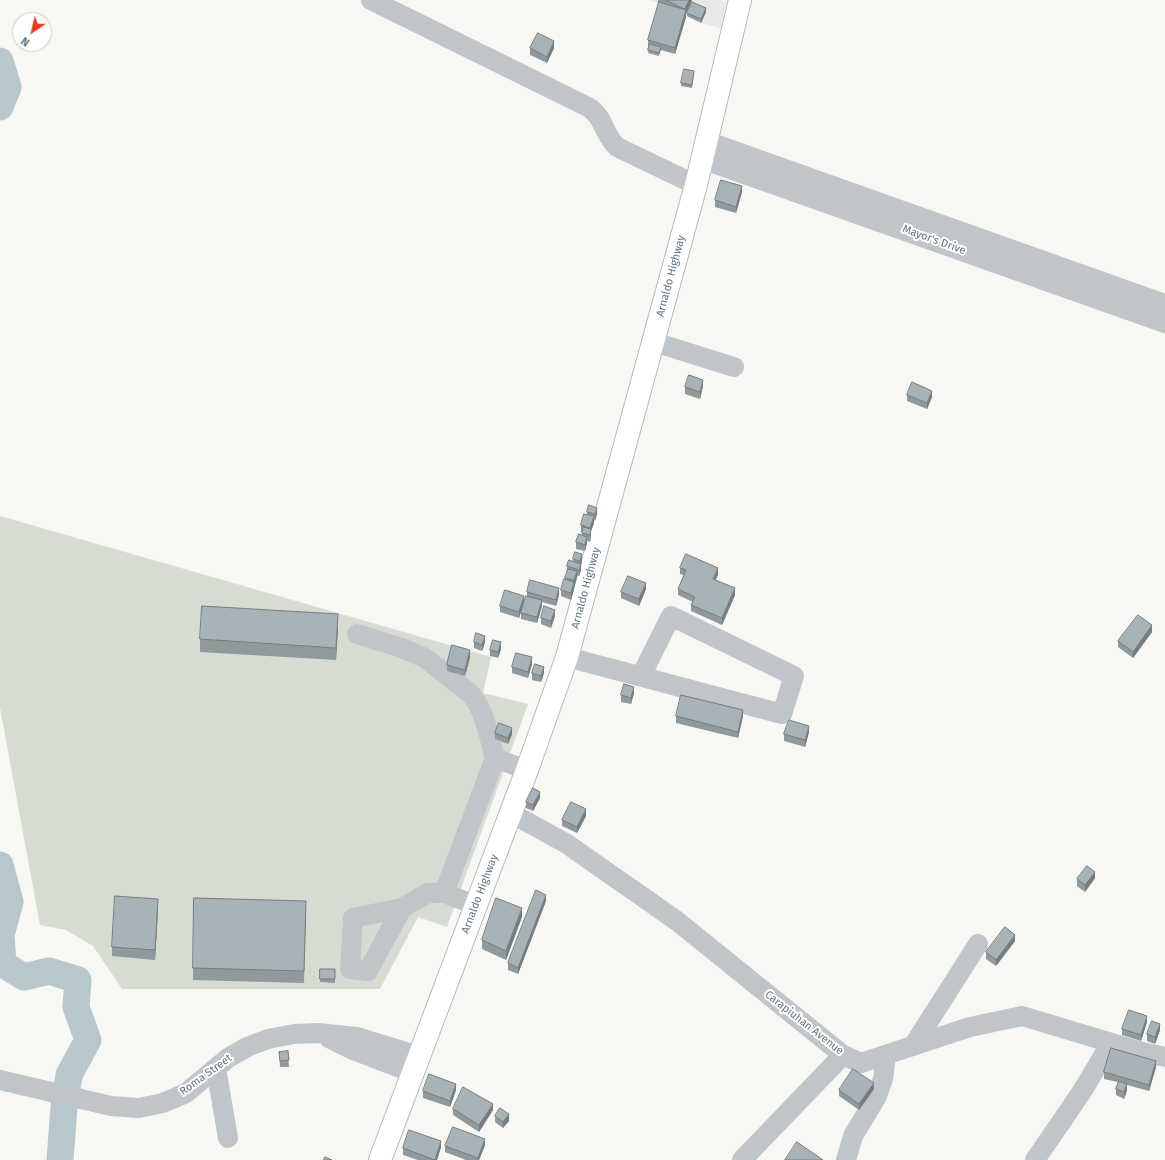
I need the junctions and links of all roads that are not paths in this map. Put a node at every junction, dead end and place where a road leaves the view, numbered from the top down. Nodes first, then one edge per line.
1 (372, 0) edge
2 (738, 1) edge
3 (704, 150) junction
4 (696, 185) junction
5 (1114, 295) junction
6 (1165, 304) edge
7 (1165, 323) edge
8 (654, 342) junction
9 (734, 367) dead end
10 (357, 634) dead end
11 (567, 657) junction
12 (641, 676) junction
13 (495, 758) junction
14 (527, 770) junction
15 (511, 813) junction
16 (444, 893) junction
17 (475, 905) junction
18 (402, 908) dead end
19 (978, 944) dead end
20 (1111, 1043) junction
21 (913, 1046) junction
22 (843, 1055) junction
23 (886, 1056) junction
24 (1165, 1057) edge
25 (416, 1065) junction
26 (216, 1068) junction
27 (0, 1080) edge
28 (228, 1138) dead end
29 (380, 1160) edge
30 (742, 1160) edge
31 (846, 1160) edge
32 (1035, 1160) edge

1 - 4 street
2 - 3 main road, Arnaldo Highway
3 - 4 main road, Arnaldo Highway
3 - 5 street, Mayor's Drive
4 - 8 main road, Arnaldo Highway
5 - 6 street, Mayor's Drive
5 - 7 street, Mayor's Drive
8 - 9 street
8 - 11 main road, Arnaldo Highway
10 - 13 street
11 - 12 street
11 - 14 main road, Arnaldo Highway
12 - 12 street
13 - 14 street
13 - 16 street
14 - 15 main road, Arnaldo Highway
15 - 17 main road, Arnaldo Highway
15 - 22 street, Carapiuhan Avenue
16 - 17 street
16 - 18 street
17 - 25 main road, Arnaldo Highway
19 - 21 street
20 - 21 street, Carapiuhan Avenue
20 - 24 street, Carapiuhan Avenue
20 - 32 street
21 - 23 street, Carapiuhan Avenue
22 - 23 street, Carapiuhan Avenue
22 - 30 street
23 - 31 street
25 - 26 street, Roma Street
25 - 29 main road, Arnaldo Highway
26 - 27 street, Roma Street
26 - 28 street

